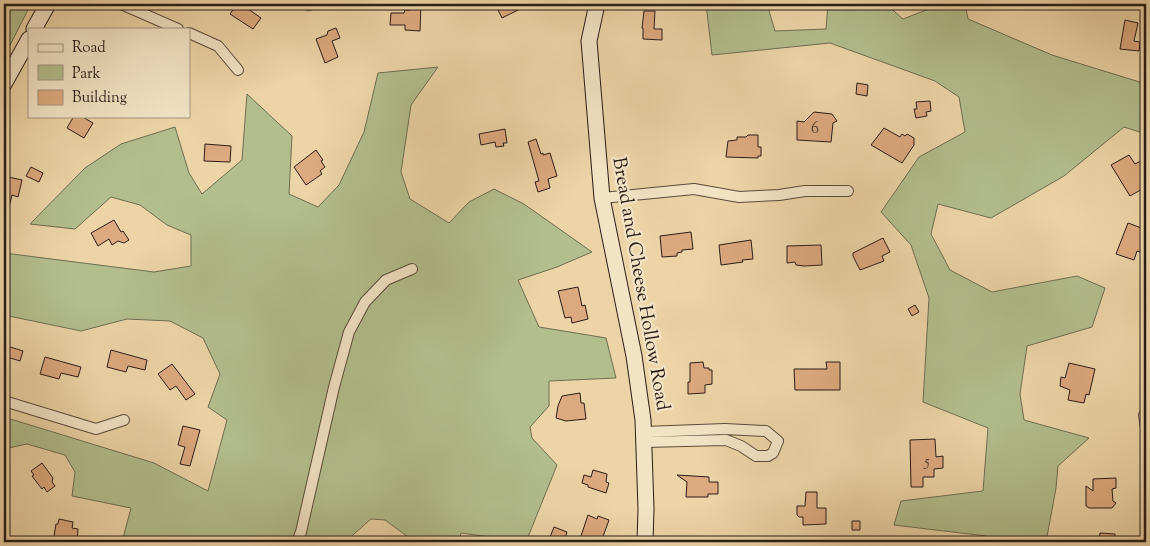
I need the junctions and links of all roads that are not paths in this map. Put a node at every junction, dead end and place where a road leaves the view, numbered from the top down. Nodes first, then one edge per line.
1 (48, 4) edge
2 (121, 4) edge
3 (598, 4) edge
4 (35, 28) edge
5 (176, 28) edge
6 (190, 33) edge
7 (28, 41) edge
8 (238, 70) dead end
9 (4, 84) edge
10 (848, 191) dead end
11 (602, 198) junction
12 (412, 269) dead end
13 (4, 401) edge
14 (1144, 414) dead end
15 (124, 420) dead end
16 (1146, 428) edge
17 (644, 437) junction
18 (297, 542) edge
19 (645, 542) edge

1 - 4 main road
2 - 5 street
3 - 11 main road, Bread and Cheese Hollow Road
6 - 8 street
7 - 9 main road
10 - 11 street
11 - 17 main road, Bread and Cheese Hollow Road
12 - 18 street
13 - 15 street
14 - 16 street
17 - 17 street
17 - 19 main road, Bread and Cheese Hollow Road

